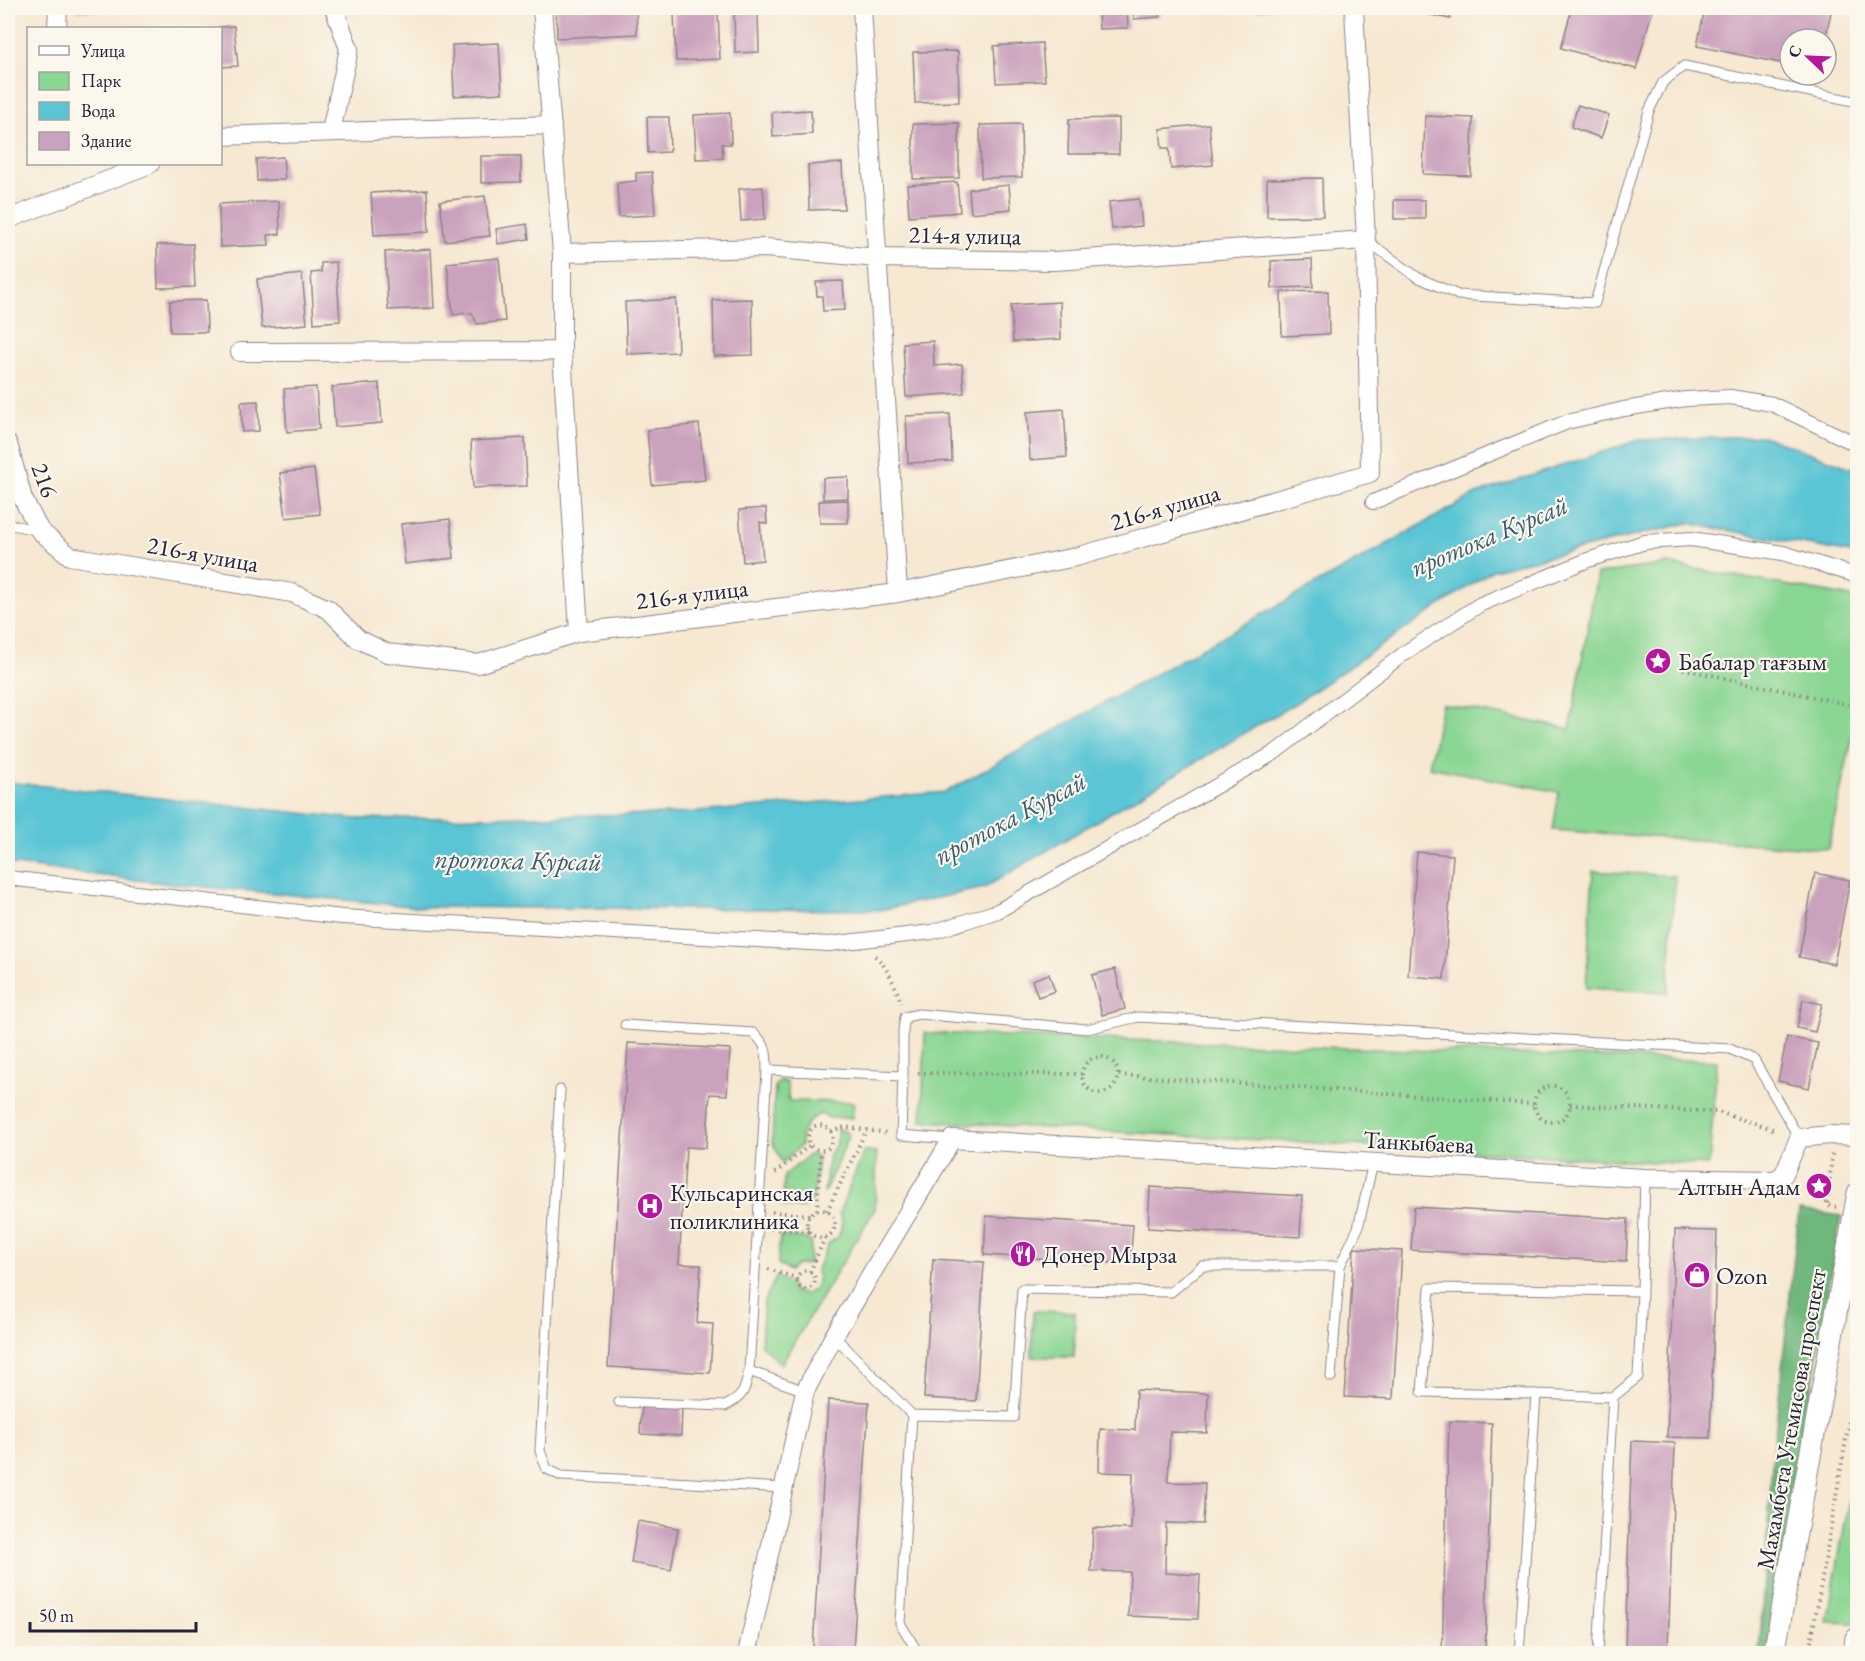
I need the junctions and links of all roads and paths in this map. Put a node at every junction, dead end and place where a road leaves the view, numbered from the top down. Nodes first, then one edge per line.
1 (58, 8) edge
2 (334, 8) edge
3 (542, 8) edge
4 (862, 8) edge
5 (1354, 8) edge
6 (57, 27) edge
7 (1857, 102) edge
8 (552, 125) junction
9 (331, 131) junction
10 (222, 136) edge
11 (147, 165) edge
12 (8, 219) edge
13 (1366, 240) junction
14 (562, 253) junction
15 (878, 258) junction
16 (562, 351) junction
17 (240, 352) dead end
18 (8, 444) edge
19 (1857, 445) edge
20 (1373, 502) dead end
21 (8, 524) edge
22 (40, 531) junction
23 (1857, 576) edge
24 (898, 592) junction
25 (579, 632) junction
26 (1683, 669) dead end
27 (1857, 696) edge
28 (8, 878) edge
29 (859, 941) junction
30 (905, 1017) junction
31 (625, 1025) dead end
32 (767, 1070) junction
33 (1082, 1074) junction
34 (1119, 1075) junction
35 (903, 1076) junction
36 (560, 1090) dead end
37 (1533, 1104) junction
38 (1570, 1105) junction
39 (831, 1131) junction
40 (866, 1131) junction
41 (901, 1135) junction
42 (1830, 1135) junction
43 (1857, 1136) edge
44 (1799, 1138) junction
45 (952, 1139) junction
46 (810, 1145) junction
47 (821, 1151) junction
48 (1373, 1163) junction
49 (1645, 1178) junction
50 (760, 1185) junction
51 (1856, 1201) edge
52 (818, 1210) junction
53 (827, 1211) junction
54 (759, 1212) junction
55 (810, 1215) junction
56 (758, 1229) junction
57 (810, 1231) junction
58 (825, 1238) junction
59 (756, 1266) junction
60 (1340, 1266) junction
61 (810, 1272) junction
62 (797, 1278) junction
63 (1642, 1291) junction
64 (834, 1336) junction
65 (1857, 1369) edge
66 (749, 1371) junction
67 (1331, 1377) dead end
68 (805, 1391) junction
69 (1536, 1394) junction
70 (1613, 1397) junction
71 (619, 1402) dead end
72 (912, 1415) junction
73 (783, 1488) junction
74 (1857, 1629) edge
75 (747, 1653) edge
76 (922, 1653) edge
77 (1519, 1653) edge
78 (1598, 1653) edge
79 (1774, 1653) edge
80 (1809, 1653) edge
81 (1848, 1653) edge

1 - 6 street
2 - 9 street
3 - 8 street
4 - 15 street
5 - 13 street
7 - 13 lane
8 - 9 street
8 - 14 street
9 - 10 street
11 - 12 street
13 - 15 street, 214-я улица
13 - 24 street, 216-я улица
14 - 15 street, 214-я улица
14 - 16 street
15 - 24 street
16 - 17 street
16 - 25 street
18 - 22 street, 216
19 - 20 street
21 - 22 lane
22 - 25 street, 216-я улица
23 - 29 street
24 - 25 street, 216-я улица
26 - 27 path
28 - 29 street
29 - 30 path
30 - 35 lane
30 - 44 lane
31 - 32 lane
32 - 35 lane
32 - 50 lane
33 - 34 path
33 - 34 path
33 - 35 path
34 - 37 path
35 - 41 lane
36 - 73 lane
37 - 38 path
37 - 38 path
38 - 44 path
39 - 40 path
39 - 46 path
39 - 47 path
40 - 41 path
40 - 53 path
41 - 45 lane
42 - 43 street
42 - 44 street
42 - 51 path
44 - 49 street, Танкыбаева
45 - 48 street, Танкыбаева
45 - 64 street
46 - 47 path
46 - 50 path
47 - 52 path
48 - 49 street, Танкыбаева
48 - 60 lane
49 - 63 lane
50 - 54 lane
51 - 79 street, Махамбета Утемисова проспект
52 - 53 path
52 - 55 path
53 - 58 path
54 - 55 path
54 - 56 lane
55 - 57 path
56 - 57 path
56 - 59 lane
57 - 58 path
58 - 61 path
59 - 62 path
59 - 66 lane
60 - 67 lane
60 - 72 lane
61 - 62 path
61 - 62 path
63 - 69 lane
63 - 70 lane
64 - 68 street
64 - 72 lane
65 - 80 path
66 - 68 lane
66 - 71 lane
68 - 73 street
69 - 70 lane
69 - 77 lane
70 - 78 lane
72 - 76 lane
73 - 75 street
74 - 81 lane

